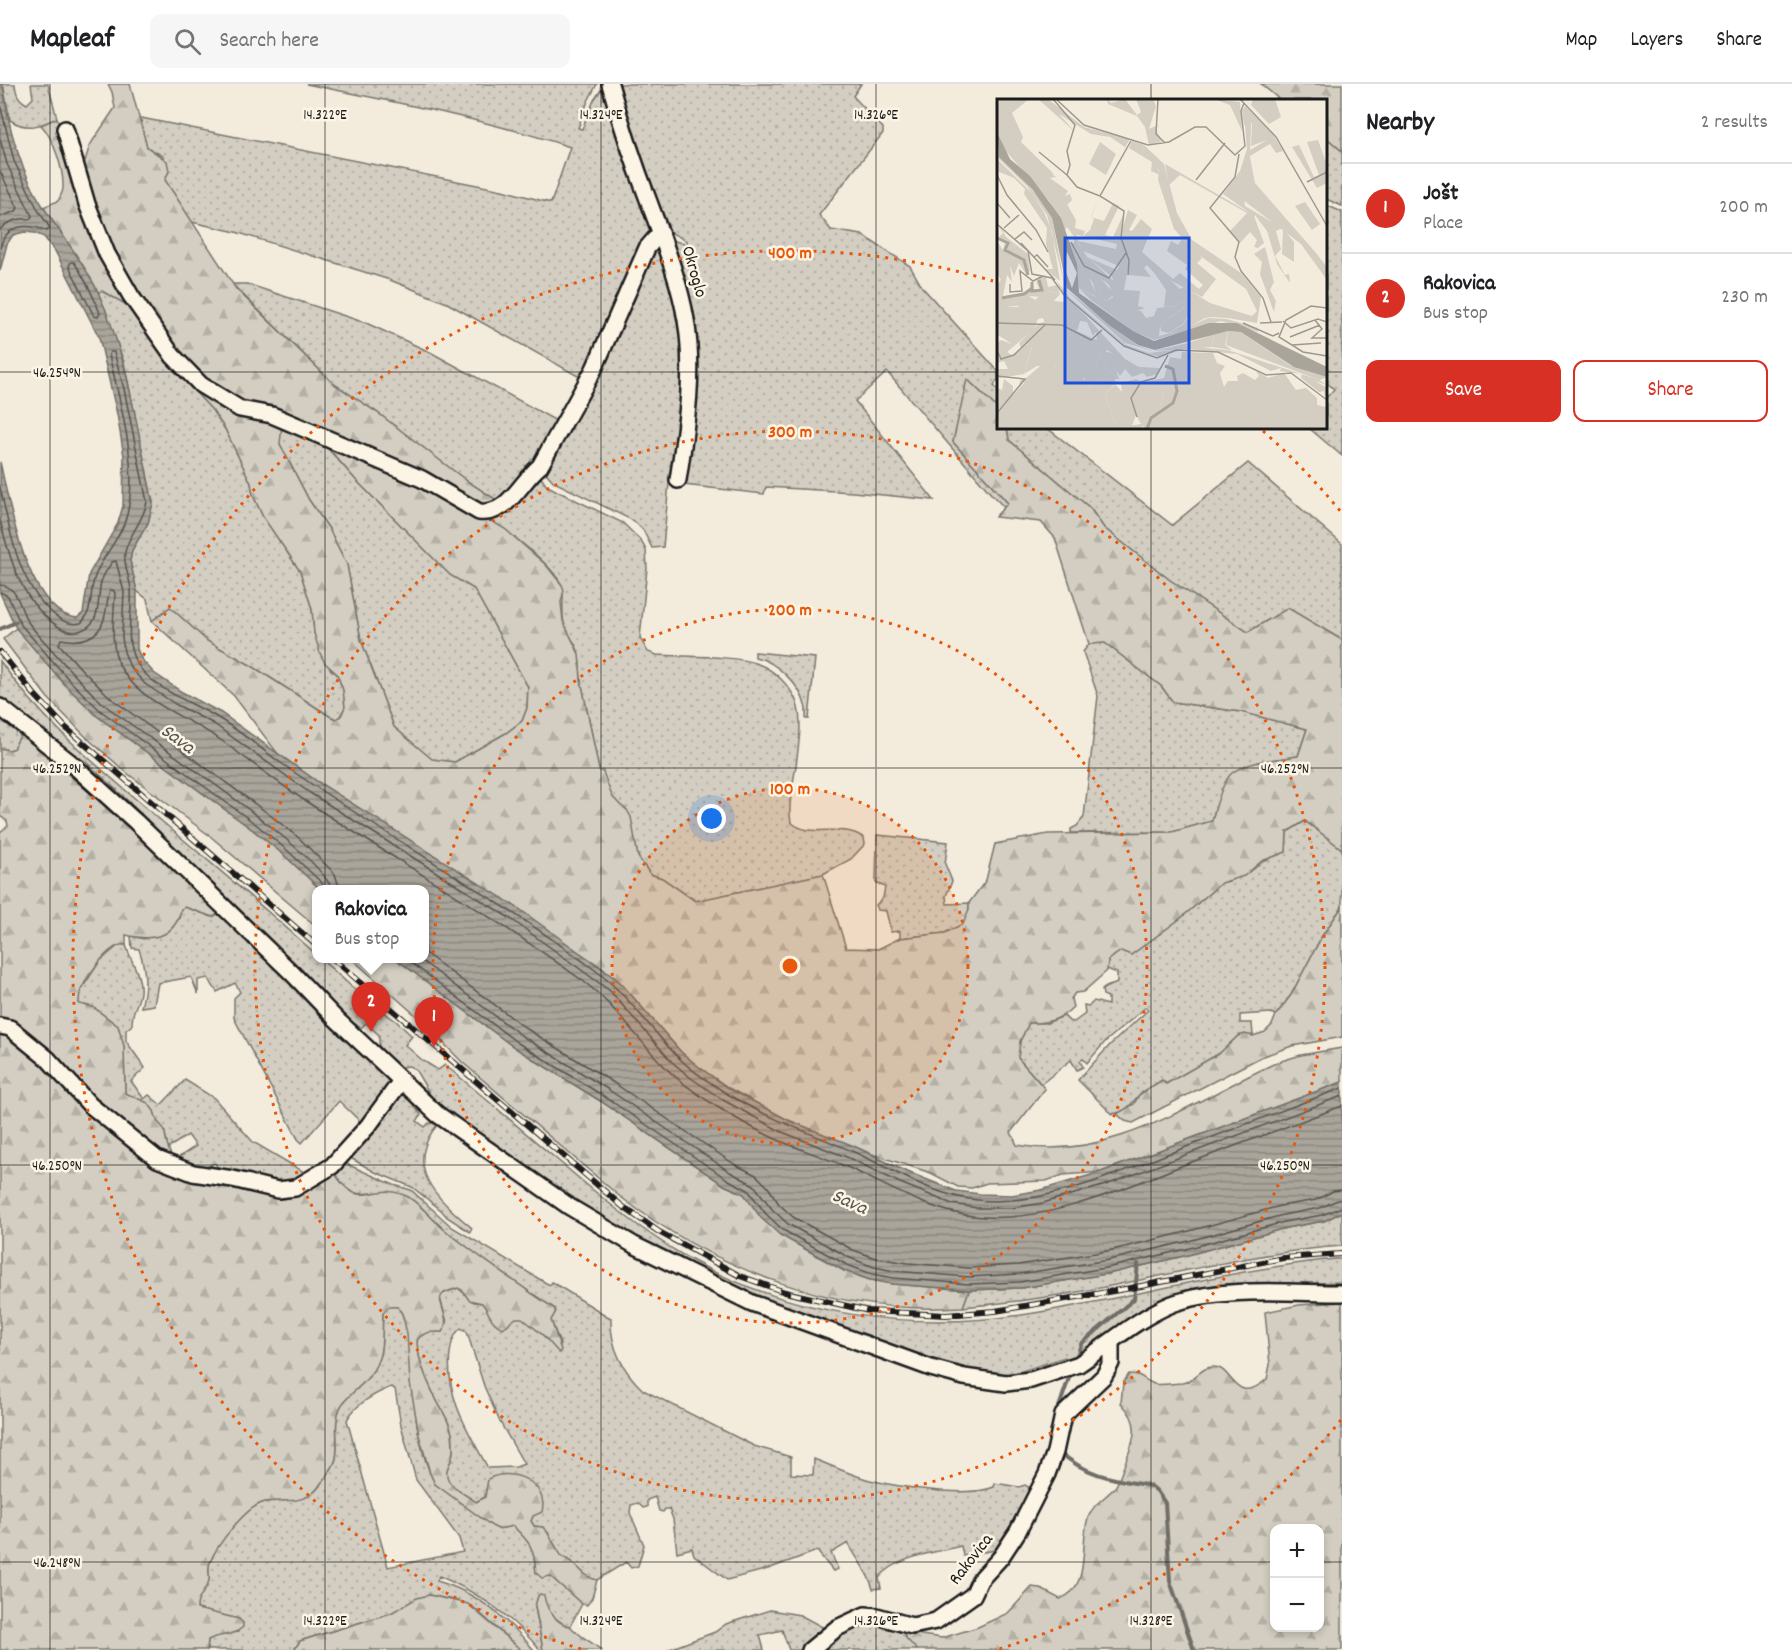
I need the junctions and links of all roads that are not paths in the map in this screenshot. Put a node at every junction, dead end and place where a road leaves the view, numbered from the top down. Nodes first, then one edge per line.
1 (610, 84) edge
2 (65, 129) dead end
3 (660, 233) junction
4 (678, 480) dead end
5 (0, 707) edge
6 (0, 1026) edge
7 (401, 1081) junction
8 (1342, 1293) edge
9 (1111, 1342) junction
10 (810, 1650) edge

1 - 3 street, Okroglo
2 - 3 street
3 - 4 street, Okroglo
5 - 7 street
6 - 7 street
7 - 9 street
8 - 9 street
9 - 10 street, Rakovica

